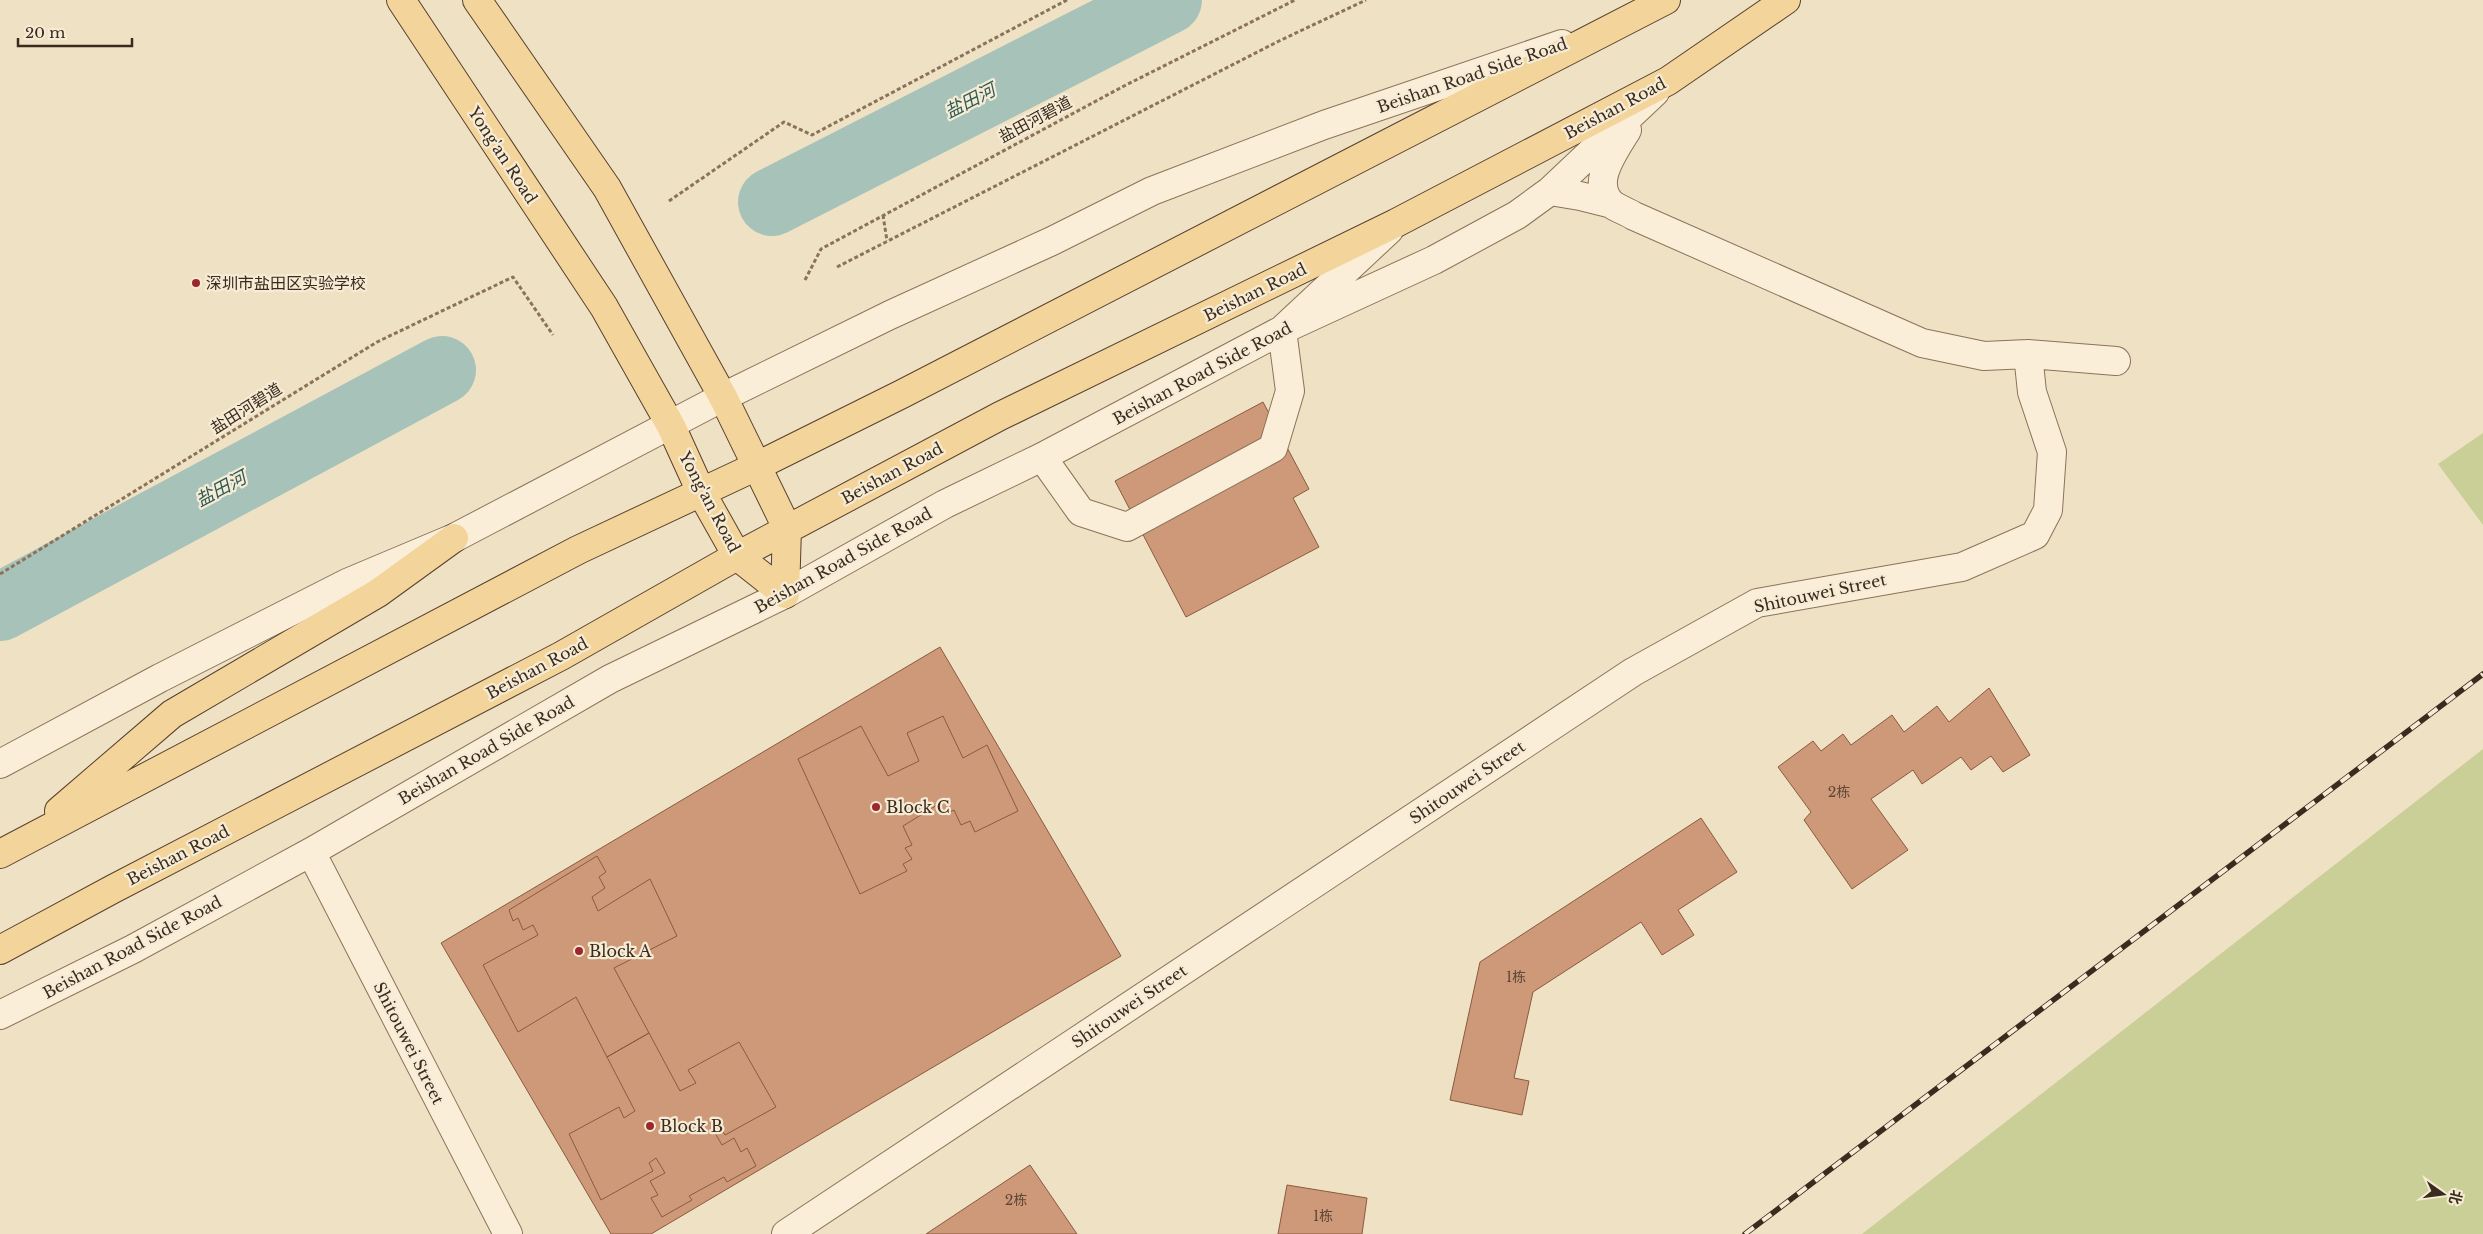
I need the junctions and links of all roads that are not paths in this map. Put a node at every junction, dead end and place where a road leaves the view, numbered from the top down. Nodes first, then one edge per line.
1 (401, 0) edge
2 (477, 0) edge
3 (1666, 0) edge
4 (1786, 0) edge
5 (1621, 24) junction
6 (1668, 81) junction
7 (1550, 191) junction
8 (1612, 204) junction
9 (1396, 223) junction
10 (1282, 330) junction
11 (2028, 354) junction
12 (2116, 361) dead end
13 (722, 397) junction
14 (671, 426) junction
15 (1042, 457) junction
16 (757, 466) junction
17 (701, 492) junction
18 (788, 528) junction
19 (454, 538) junction
20 (737, 556) junction
21 (785, 594) junction
22 (0, 764) edge
23 (11, 848) edge
24 (311, 852) junction
25 (0, 950) edge
26 (0, 1015) edge
27 (508, 1234) edge
28 (786, 1234) edge

1 - 14 main road, Yong'an Road
2 - 13 main road
3 - 5 main road
4 - 6 main road, Beishan Road
5 - 13 street, Beishan Road Side Road
5 - 16 main road
6 - 7 street, Beishan Road Side Road
6 - 8 street
6 - 9 main road, Beishan Road
7 - 8 street
7 - 10 street, Beishan Road Side Road
8 - 11 street
9 - 10 street
9 - 18 main road, Beishan Road
10 - 15 street, Beishan Road Side Road
10 - 15 street
11 - 12 street
11 - 28 street, Shitouwei Street
13 - 14 street, Beishan Road Side Road
13 - 16 main road
14 - 17 main road, Yong'an Road
14 - 19 street, Beishan Road Side Road
15 - 21 street, Beishan Road Side Road
16 - 17 main road
16 - 18 main road
17 - 20 main road, Yong'an Road
17 - 23 main road
18 - 20 main road, Beishan Road
18 - 21 main road
19 - 22 street, Beishan Road Side Road
19 - 23 main road
20 - 21 main road, Yong'an Road
20 - 25 main road, Beishan Road
21 - 24 street, Beishan Road Side Road
24 - 26 street, Beishan Road Side Road
24 - 27 street, Shitouwei Street

